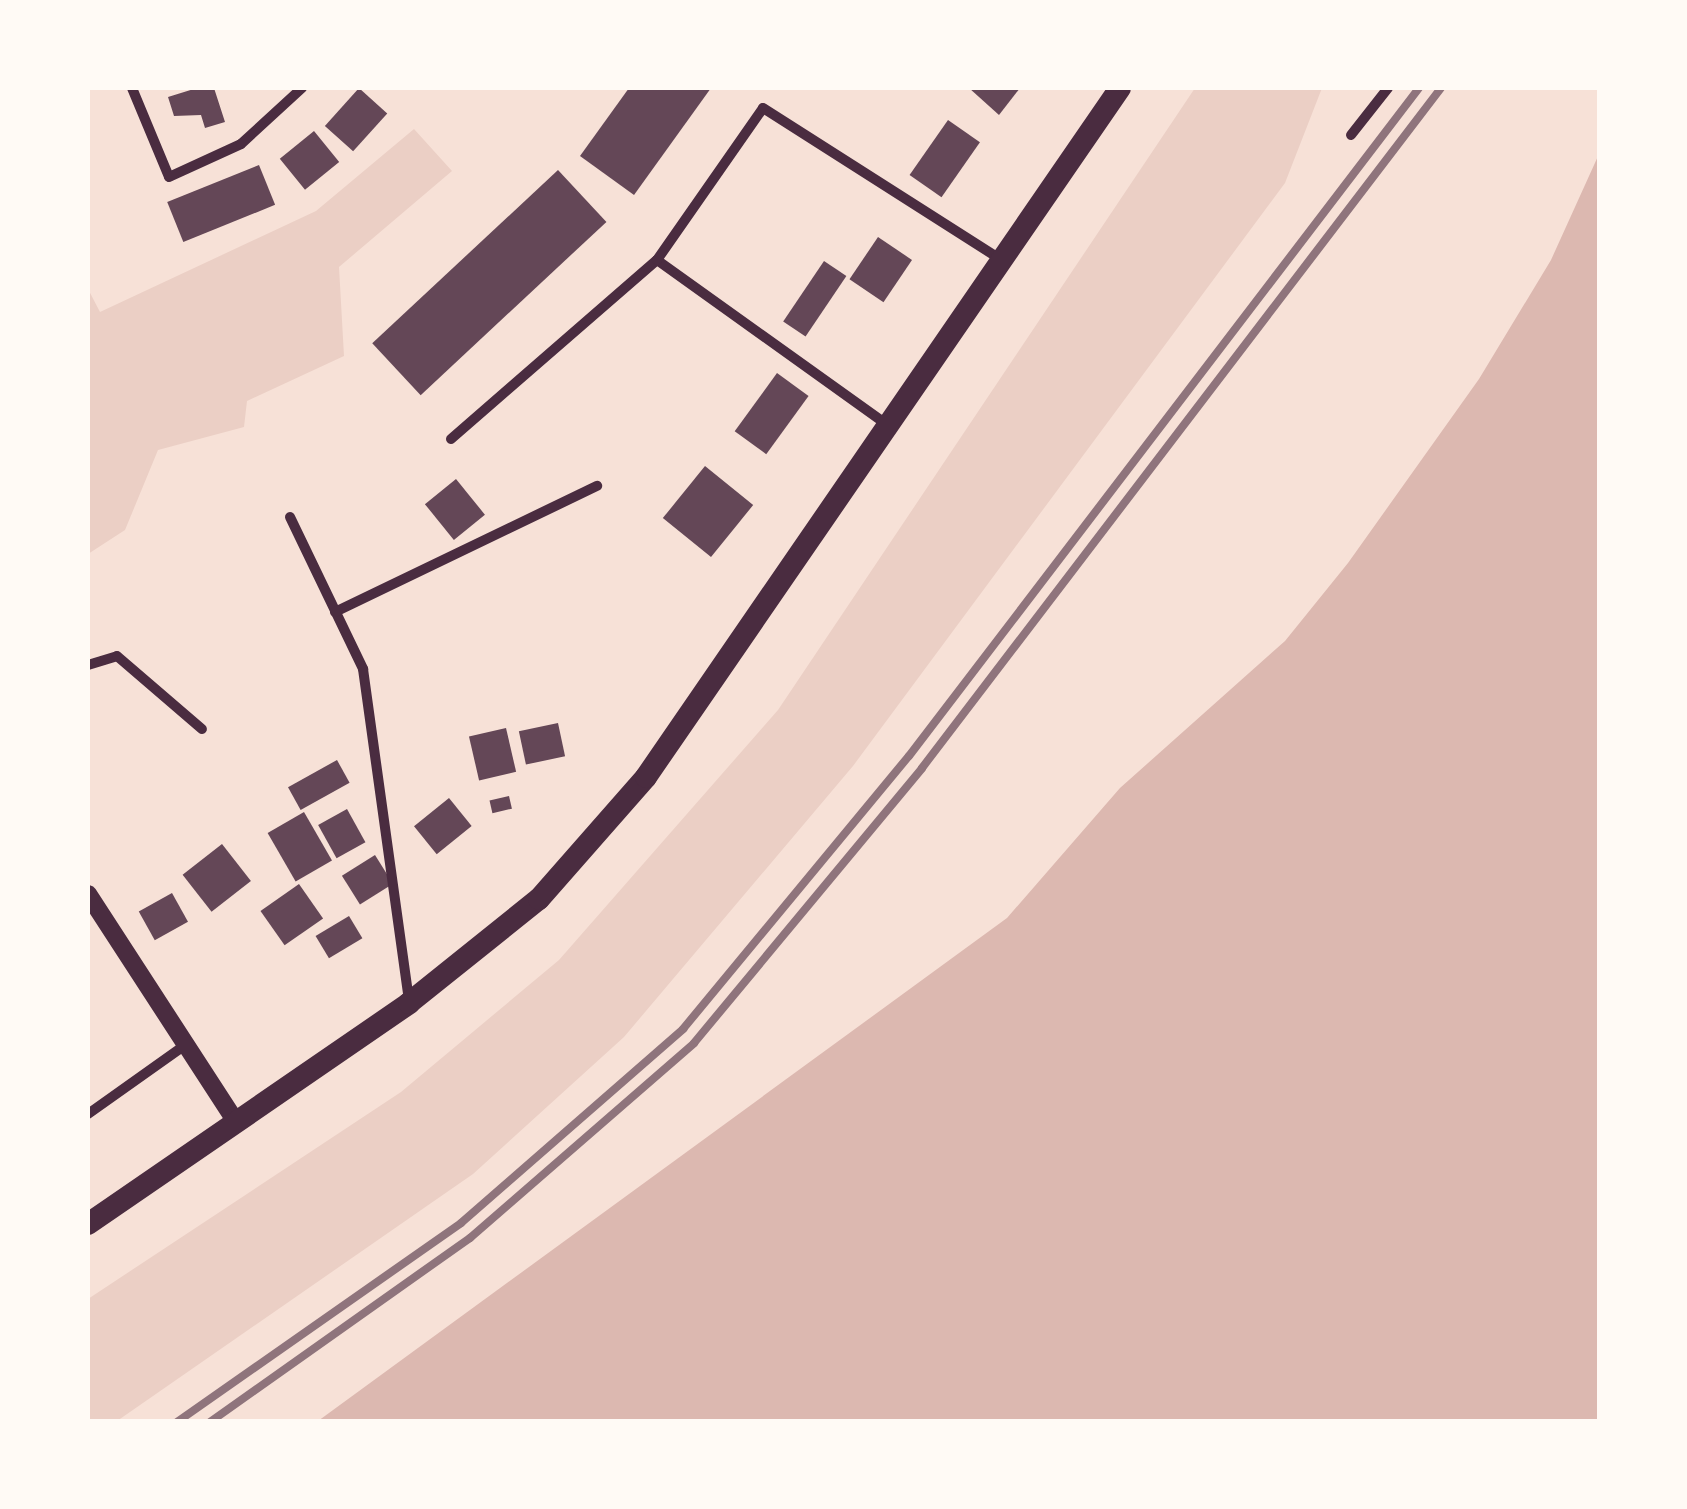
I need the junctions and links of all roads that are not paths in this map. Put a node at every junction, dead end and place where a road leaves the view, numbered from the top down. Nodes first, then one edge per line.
1 (132, 88) edge
2 (302, 88) edge
3 (1120, 88) edge
4 (1388, 88) edge
5 (1351, 135) dead end
6 (1000, 259) junction
7 (656, 260) junction
8 (886, 424) junction
9 (451, 439) dead end
10 (597, 486) dead end
11 (290, 517) dead end
12 (335, 612) junction
13 (88, 665) edge
14 (202, 729) dead end
15 (88, 894) edge
16 (409, 1003) junction
17 (185, 1045) junction
18 (88, 1114) edge
19 (236, 1122) junction
20 (88, 1220) edge

1 - 2 street
3 - 6 highway
4 - 5 street
6 - 7 street
6 - 8 highway
7 - 8 street
7 - 9 street
8 - 16 highway
10 - 12 street
11 - 12 street
12 - 16 street
13 - 14 street
15 - 17 street
16 - 19 highway
17 - 18 street
17 - 19 street
19 - 20 highway

